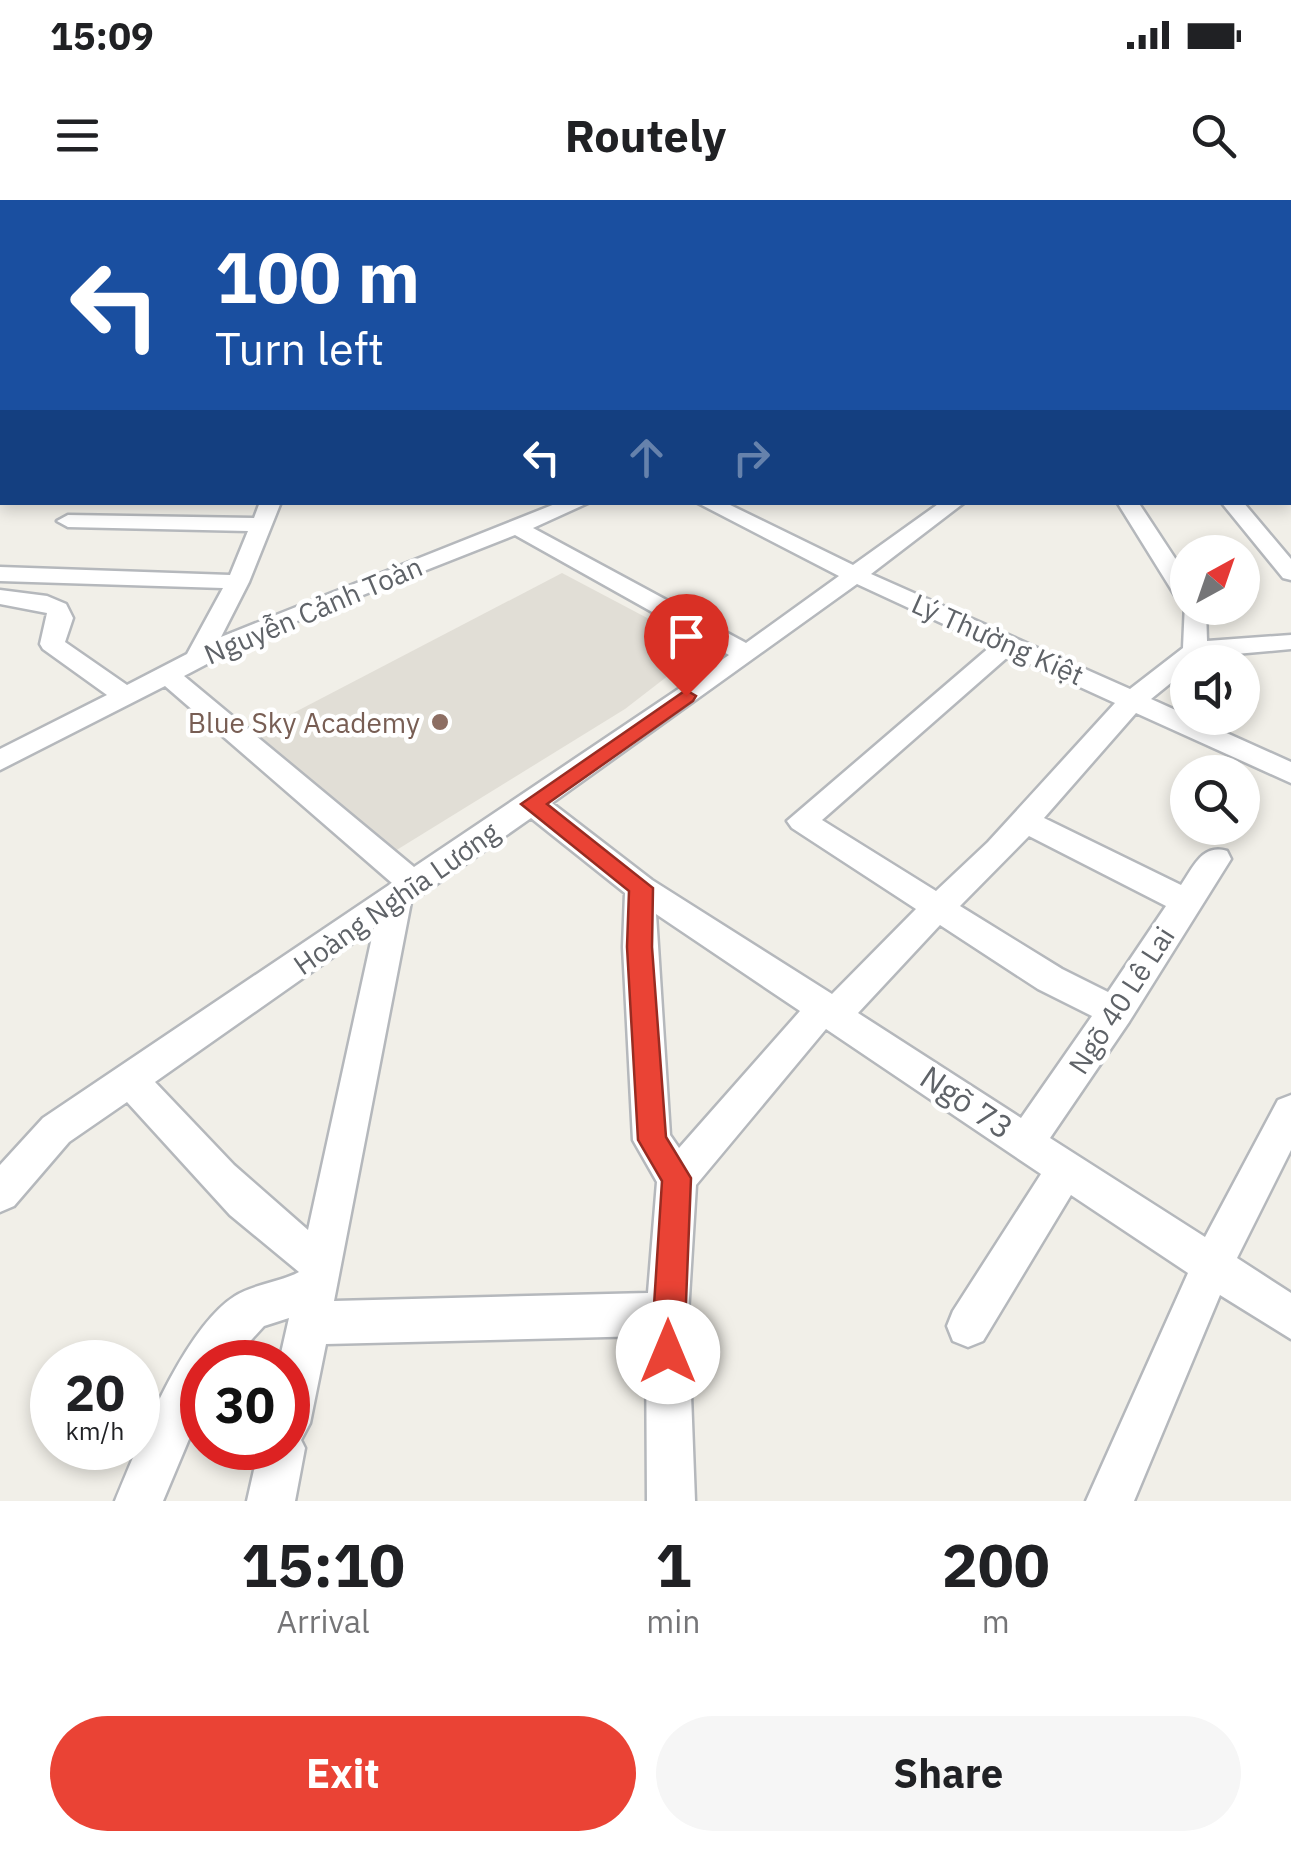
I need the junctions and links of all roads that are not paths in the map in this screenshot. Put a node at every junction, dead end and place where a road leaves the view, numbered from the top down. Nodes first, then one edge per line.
1 (572, 505) edge
2 (712, 505) edge
3 (951, 505) edge
4 (1129, 505) edge
5 (1234, 505) edge
6 (267, 514) edge
7 (68, 521) dead end
8 (516, 527) junction
9 (1170, 569) edge
10 (1291, 572) edge
11 (0, 574) edge
12 (856, 575) junction
13 (238, 582) junction
14 (0, 597) edge
15 (1291, 642) edge
16 (1009, 644) junction
17 (1255, 645) edge
18 (747, 654) junction
19 (199, 656) junction
20 (1170, 670) edge
21 (168, 675) junction
22 (126, 696) junction
23 (1133, 700) junction
24 (0, 760) edge
25 (1291, 773) edge
26 (532, 804) junction
27 (1024, 821) junction
28 (1216, 859) dead end
29 (641, 888) junction
30 (405, 892) junction
31 (1184, 901) junction
32 (938, 907) junction
33 (831, 1010) junction
34 (1116, 1012) junction
35 (130, 1080) junction
36 (1291, 1112) edge
37 (1026, 1142) junction
38 (1066, 1168) junction
39 (676, 1178) junction
40 (0, 1193) edge
41 (1212, 1265) junction
42 (314, 1293) junction
43 (667, 1314) junction
44 (1291, 1318) edge
45 (968, 1326) dead end
46 (221, 1340) edge
47 (305, 1340) edge
48 (180, 1408) edge
49 (277, 1470) edge
50 (140, 1501) edge
51 (271, 1501) edge
52 (671, 1501) edge
53 (1110, 1501) edge

1 - 8 street, Nguyễn Cảnh Toàn
2 - 12 street, Lý Thường Kiệt
3 - 12 street, Hoàng Nghĩa Lương
4 - 9 street
5 - 10 street
6 - 7 street
6 - 13 street
8 - 18 street
8 - 19 street, Nguyễn Cảnh Toàn
11 - 13 street
12 - 16 street, Lý Thường Kiệt
12 - 18 street, Hoàng Nghĩa Lương
13 - 19 street
14 - 22 street
15 - 17 street
16 - 23 street, Lý Thường Kiệt
16 - 32 street
18 - 26 street, Hoàng Nghĩa Lương
19 - 21 street, Nguyễn Cảnh Toàn
20 - 23 street
21 - 22 street, Nguyễn Cảnh Toàn
21 - 30 street
22 - 24 street, Nguyễn Cảnh Toàn
23 - 25 street, Lý Thường Kiệt
23 - 27 street
26 - 29 street, Ngõ 73
26 - 30 street, Hoàng Nghĩa Lương
27 - 31 street
27 - 32 street
28 - 31 street, Ngõ 40 Lê Lai
29 - 33 street, Ngõ 73
29 - 39 street
30 - 35 street, Hoàng Nghĩa Lương
30 - 42 street
31 - 34 street, Ngõ 40 Lê Lai
32 - 33 street
32 - 34 street
33 - 37 street, Ngõ 73
33 - 39 street
34 - 37 street, Ngõ 40 Lê Lai
35 - 40 street, Hoàng Nghĩa Lương
35 - 42 street
36 - 41 street
37 - 38 street, Ngõ 73
38 - 41 street, Ngõ 73
38 - 45 street
39 - 43 street
41 - 44 street, Ngõ 73
41 - 53 street
42 - 43 street
42 - 46 street
42 - 47 street
43 - 52 street
48 - 50 street
49 - 51 street

